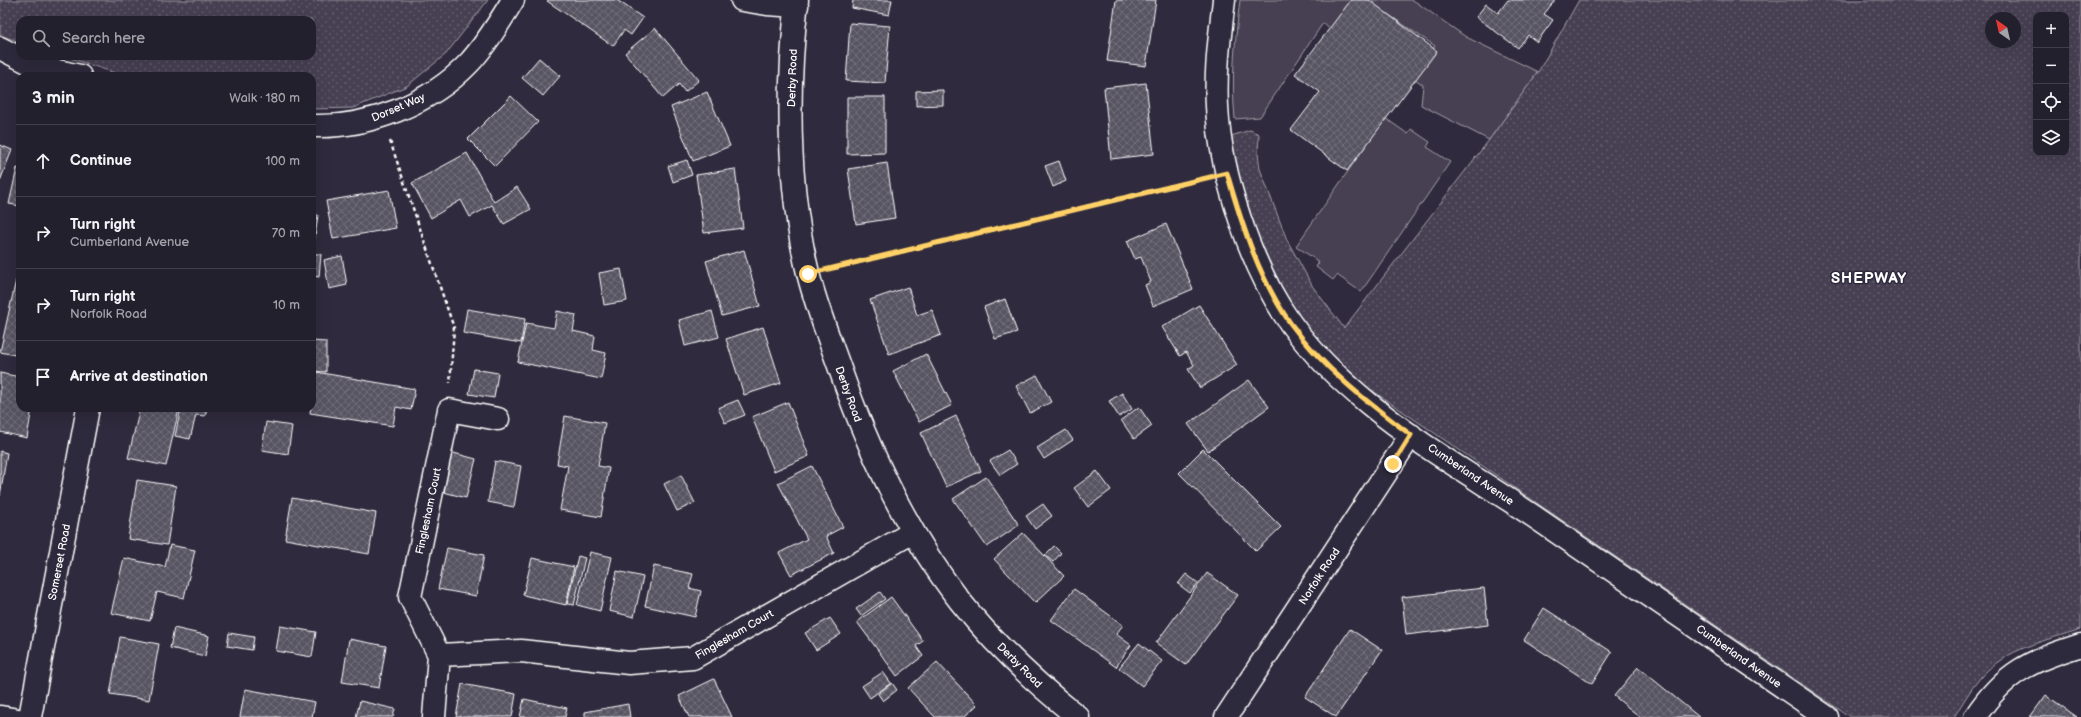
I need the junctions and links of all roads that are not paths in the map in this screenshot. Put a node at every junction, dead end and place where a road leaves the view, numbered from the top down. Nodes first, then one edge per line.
1 (513, 0) edge
2 (742, 0) edge
3 (1224, 0) edge
4 (797, 3) edge
5 (0, 48) edge
6 (16, 56) edge
7 (23, 60) edge
8 (62, 72) edge
9 (316, 126) edge
10 (87, 412) edge
11 (498, 419) dead end
12 (1411, 435) junction
13 (914, 532) junction
14 (2081, 645) edge
15 (440, 655) junction
16 (0, 712) edge
17 (30, 717) edge
18 (434, 717) edge
19 (1078, 717) edge
20 (1226, 717) edge
21 (1827, 717) edge
22 (1975, 717) edge

1 - 9 street, Dorset Way
2 - 4 street
3 - 12 street, Cumberland Avenue
4 - 13 street, Derby Road
5 - 6 street
7 - 8 street
10 - 17 street, Somerset Road
11 - 15 street, Finglesham Court
12 - 20 street, Norfolk Road
12 - 21 street, Cumberland Avenue
13 - 15 street, Finglesham Court
13 - 19 street, Derby Road
14 - 22 street
15 - 18 street
16 - 17 lane

